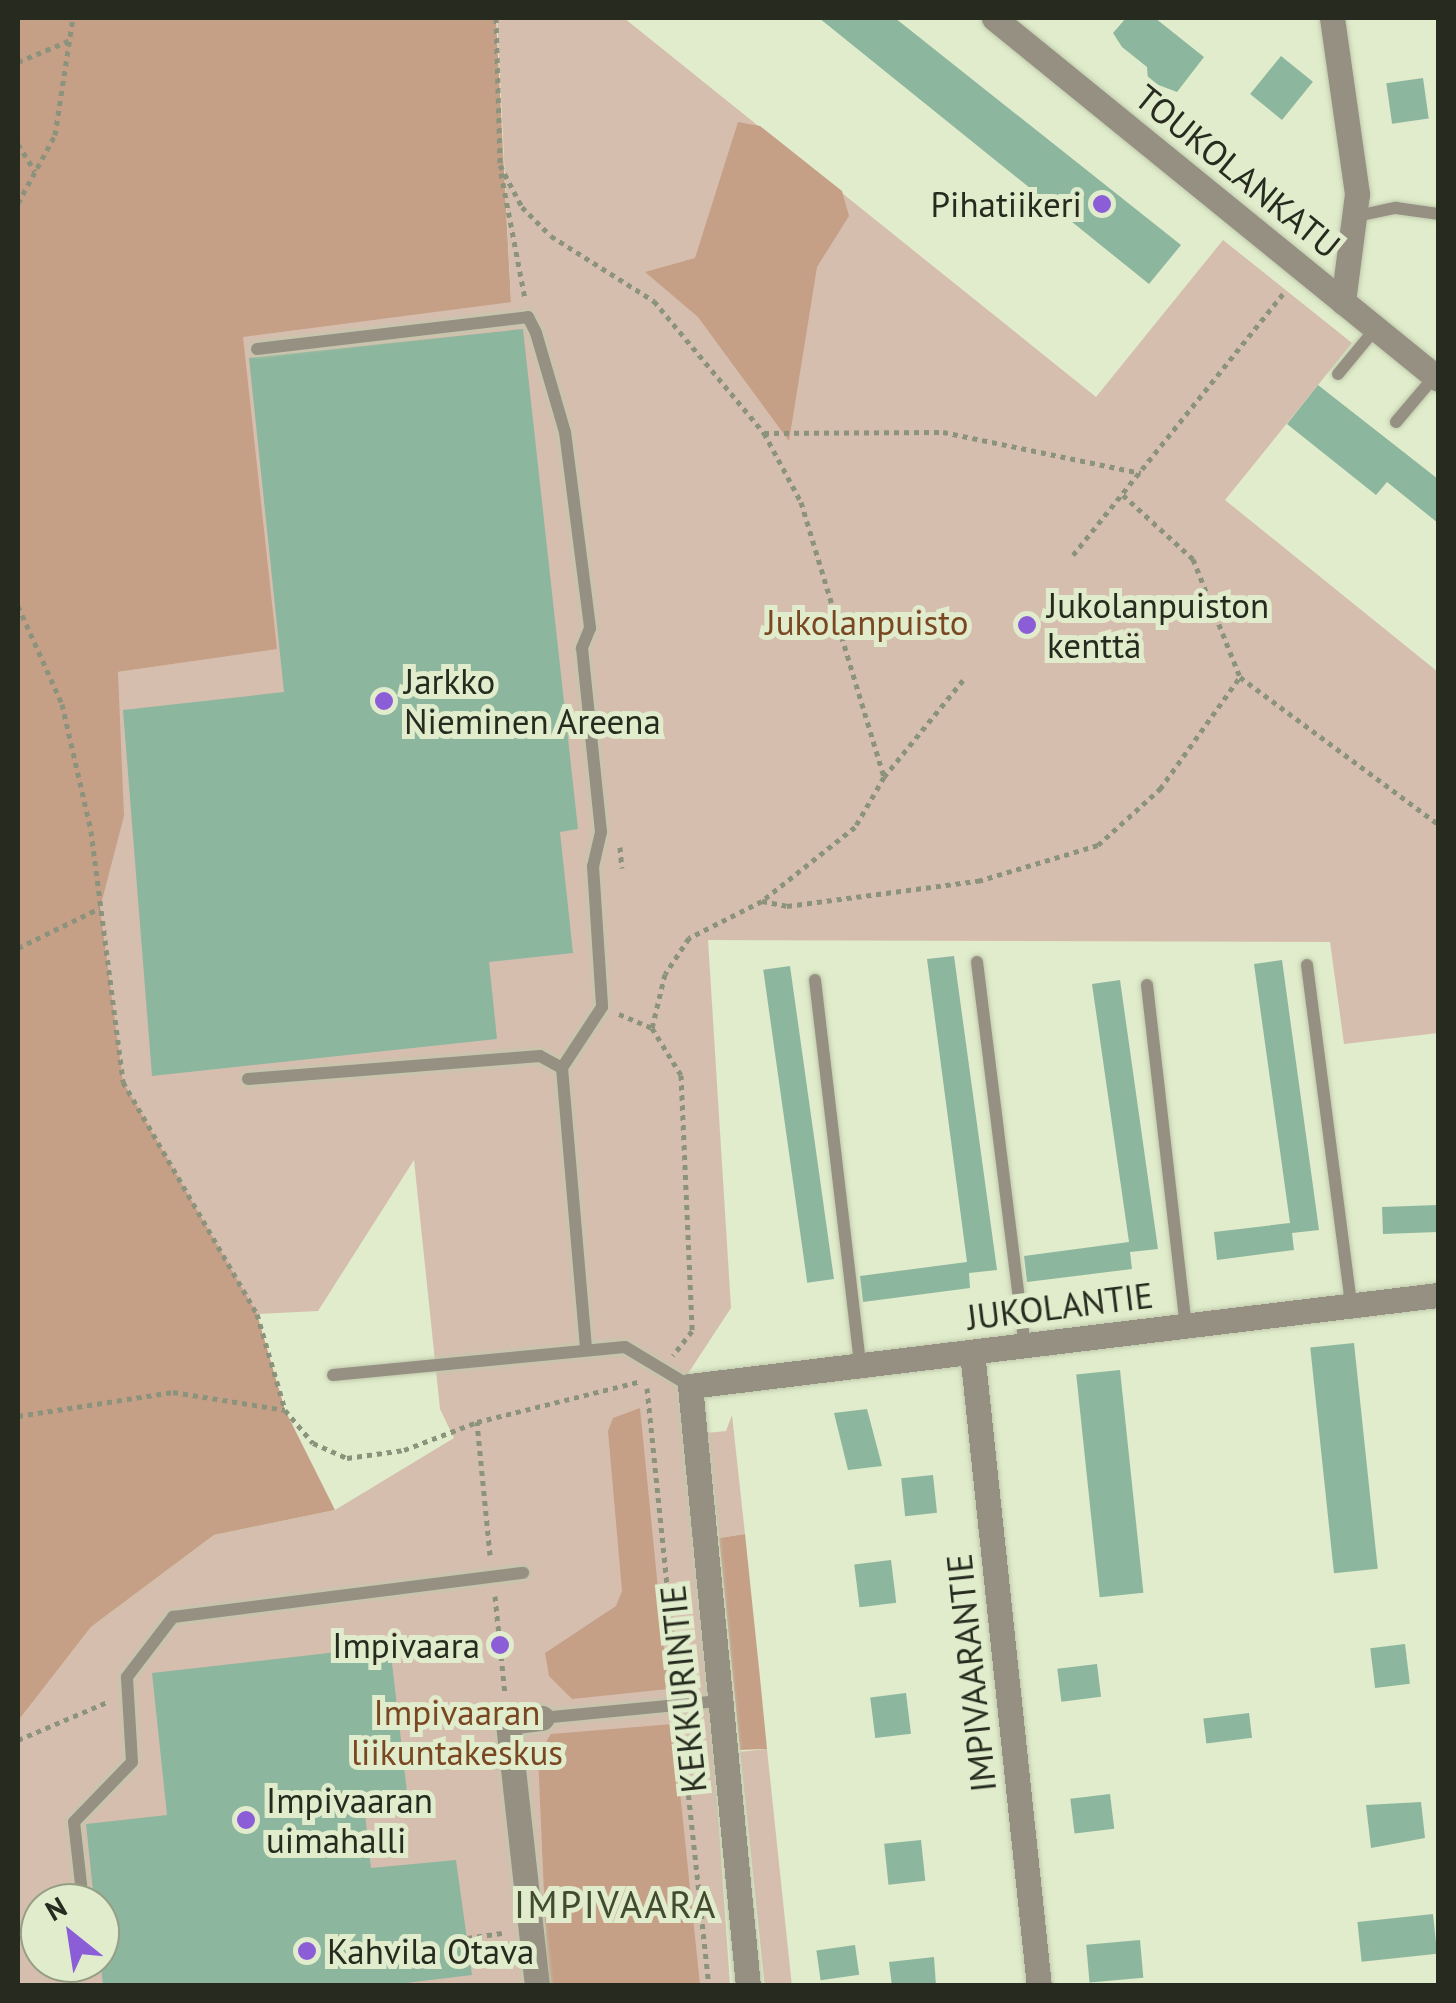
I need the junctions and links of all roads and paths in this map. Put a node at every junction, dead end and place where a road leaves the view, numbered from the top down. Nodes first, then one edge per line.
1 (73, 18) edge
2 (496, 18) edge
3 (994, 18) edge
4 (1332, 18) edge
5 (73, 39) junction
6 (18, 62) edge
7 (18, 144) edge
8 (500, 165) junction
9 (35, 171) junction
10 (18, 203) edge
11 (1438, 214) edge
12 (1357, 216) junction
13 (1302, 269) junction
14 (1343, 302) junction
15 (528, 317) junction
16 (1376, 328) junction
17 (258, 349) dead end
18 (1338, 374) dead end
19 (1437, 377) edge
20 (1396, 422) dead end
21 (764, 433) junction
22 (1141, 473) junction
23 (1123, 495) junction
24 (1073, 555) dead end
25 (18, 606) edge
26 (1240, 676) junction
27 (963, 680) dead end
28 (884, 777) junction
29 (1438, 824) edge
30 (762, 902) junction
31 (100, 908) junction
32 (18, 948) edge
33 (977, 962) dead end
34 (1308, 964) dead end
35 (815, 980) dead end
36 (1147, 986) dead end
37 (602, 1006) junction
38 (652, 1028) junction
39 (562, 1068) junction
40 (248, 1079) dead end
41 (1438, 1295) edge
42 (1350, 1306) junction
43 (1186, 1326) junction
44 (1025, 1345) junction
45 (586, 1347) junction
46 (972, 1352) junction
47 (860, 1365) junction
48 (659, 1369) junction
49 (333, 1375) dead end
50 (690, 1386) junction
51 (285, 1410) junction
52 (18, 1416) edge
53 (477, 1422) junction
54 (523, 1573) dead end
55 (492, 1576) junction
56 (126, 1694) junction
57 (719, 1700) junction
58 (542, 1718) joint
59 (508, 1722) junction
60 (18, 1740) edge
61 (81, 1883) edge
62 (531, 1930) junction
63 (467, 1938) dead end
64 (537, 1986) edge
65 (748, 1986) edge
66 (1039, 1986) edge

1 - 5 path
2 - 8 path
3 - 13 street, TOUKOLANKATU
4 - 12 street
5 - 6 path
5 - 9 path
7 - 9 path
8 - 15 path
8 - 21 path
9 - 10 path
11 - 12 lane
12 - 14 street
13 - 14 street, TOUKOLANKATU
13 - 22 path
14 - 16 street, TOUKOLANKATU
15 - 17 lane
15 - 37 lane
16 - 18 lane
16 - 19 street, TOUKOLANKATU
19 - 20 lane
21 - 22 path
21 - 28 path
22 - 23 path
23 - 24 path
23 - 26 path
25 - 31 path
26 - 29 path
26 - 30 path
27 - 28 path
28 - 30 path
30 - 38 path
31 - 32 path
31 - 51 path
33 - 44 lane
34 - 42 lane
35 - 47 lane
36 - 43 lane
37 - 38 path
37 - 39 lane
38 - 48 path
39 - 40 lane
39 - 45 lane
41 - 42 street, JUKOLANTIE
42 - 43 street, JUKOLANTIE
43 - 44 street, JUKOLANTIE
44 - 46 street, JUKOLANTIE
45 - 48 lane
45 - 49 lane
46 - 47 street, JUKOLANTIE
46 - 66 street, IMPIVAARANTIE
47 - 50 street, JUKOLANTIE
48 - 50 lane
48 - 53 path
50 - 57 street, KEKKURINTIE
51 - 52 path
51 - 53 path
53 - 55 path
54 - 55 lane
55 - 56 lane
55 - 59 path
56 - 60 path
56 - 61 lane
57 - 58 lane
57 - 65 street, KEKKURINTIE
58 - 59 street
59 - 62 street
62 - 63 path
62 - 64 street

